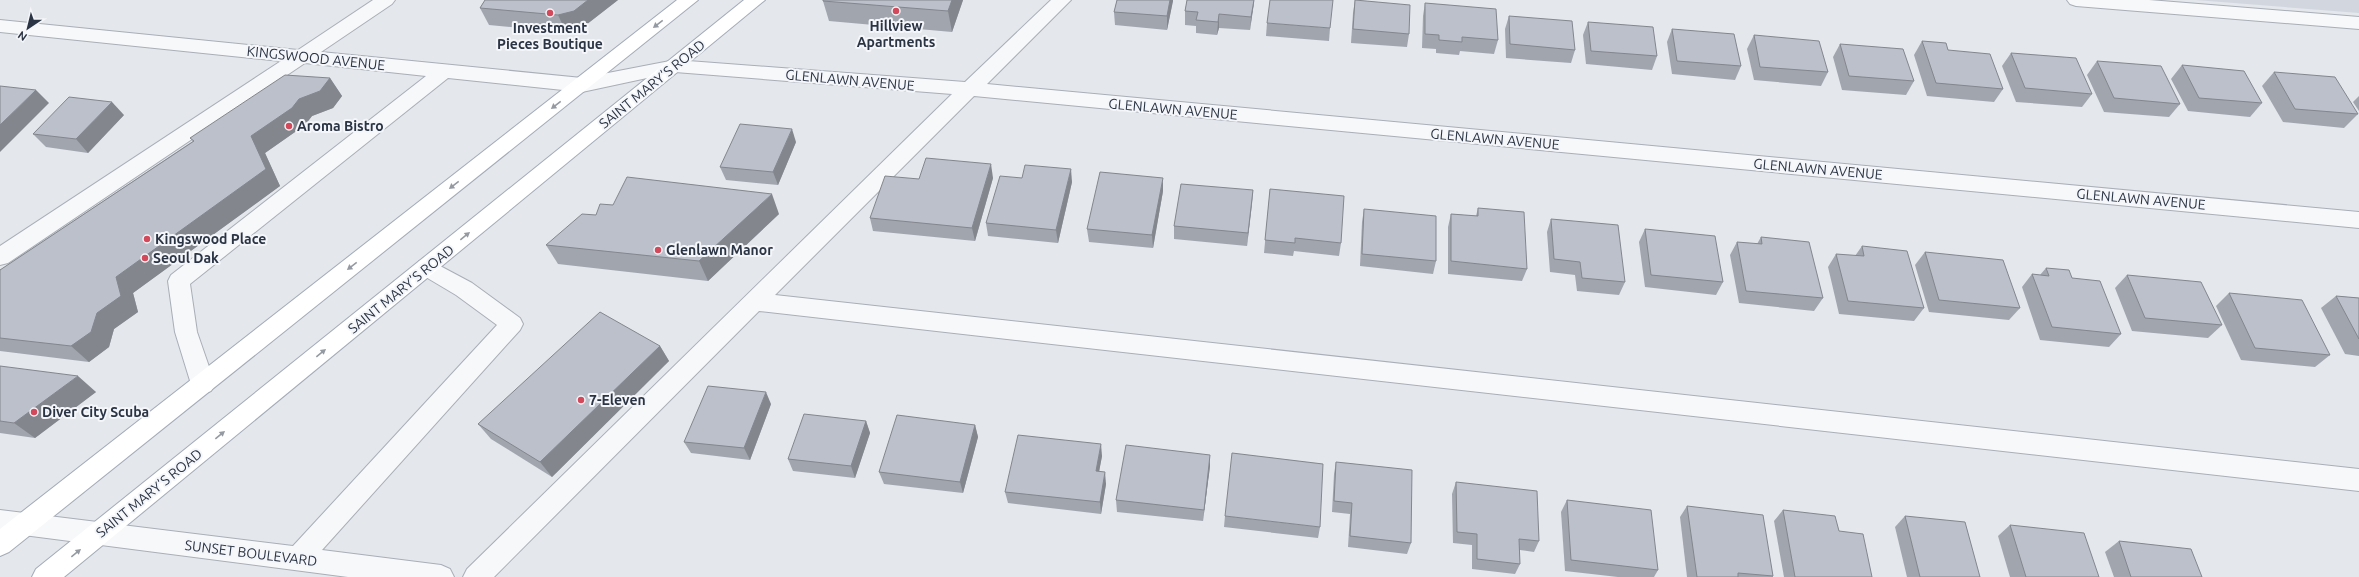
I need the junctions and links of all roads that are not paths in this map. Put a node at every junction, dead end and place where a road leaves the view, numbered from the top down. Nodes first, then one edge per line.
1 (386, 0) edge
2 (689, 0) edge
3 (756, 0) edge
4 (1062, 0) edge
5 (2076, 0) edge
6 (2359, 23) edge
7 (0, 26) edge
8 (303, 55) junction
9 (675, 66) junction
10 (443, 72) junction
11 (632, 74) joint
12 (582, 85) junction
13 (968, 89) junction
14 (2359, 220) edge
15 (10, 241) edge
16 (0, 257) edge
17 (427, 267) junction
18 (757, 302) junction
19 (203, 384) junction
20 (2359, 480) edge
21 (0, 521) edge
22 (25, 525) junction
23 (98, 534) junction
24 (0, 544) edge
25 (298, 560) junction
26 (45, 577) edge
27 (441, 577) edge
28 (476, 577) edge

1 - 8 street
2 -> 12 main road
3 - 9 main road, SAINT MARY’S ROAD
4 - 13 street
5 - 6 street
7 - 8 street, KINGSWOOD AVENUE
8 - 10 street, KINGSWOOD AVENUE
8 - 15 street
9 - 11 street, GLENLAWN AVENUE
9 - 13 street, GLENLAWN AVENUE
17 -> 9 main road, SAINT MARY’S ROAD
10 - 12 street, KINGSWOOD AVENUE
10 - 19 street
11 - 12 street, KINGSWOOD AVENUE
12 -> 19 main road
13 - 14 street, GLENLAWN AVENUE
13 - 18 street
15 - 16 street
23 -> 17 main road, SAINT MARY’S ROAD
17 - 25 street
18 - 20 street
18 - 28 street
19 - 22 main road
21 - 22 street, SUNSET BOULEVARD
22 - 23 street, SUNSET BOULEVARD
22 - 24 main road
23 - 25 street, SUNSET BOULEVARD
26 -> 23 main road, SAINT MARY’S ROAD
25 - 27 street, SUNSET BOULEVARD

